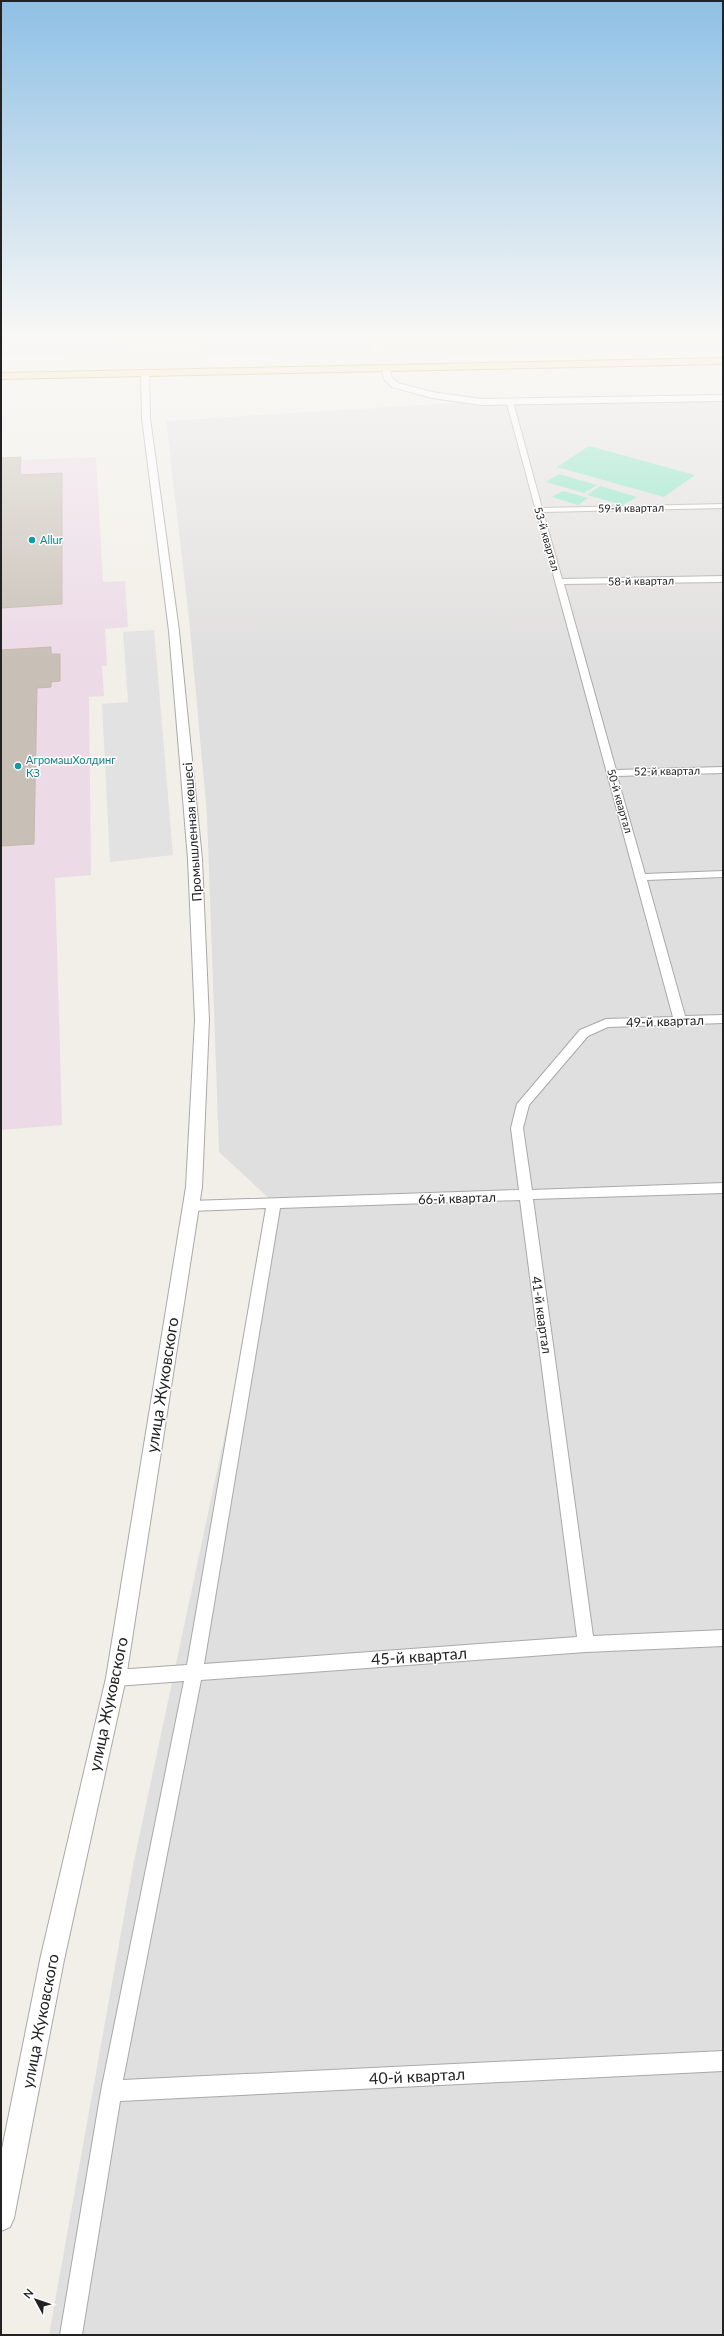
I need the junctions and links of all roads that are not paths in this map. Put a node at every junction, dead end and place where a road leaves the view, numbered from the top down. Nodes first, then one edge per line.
1 (150, 443) edge
2 (520, 443) edge
3 (723, 506) edge
4 (539, 510) junction
5 (723, 579) edge
6 (559, 582) junction
7 (723, 770) edge
8 (612, 772) junction
9 (723, 874) edge
10 (641, 877) junction
11 (723, 1019) edge
12 (680, 1020) junction
13 (606, 1023) joint
14 (723, 1188) edge
15 (526, 1196) junction
16 (192, 1197) junction
17 (274, 1203) junction
18 (723, 1638) edge
19 (586, 1644) junction
20 (194, 1672) junction
21 (116, 1678) junction
22 (723, 2061) edge
23 (111, 2091) junction
24 (1, 2218) edge
25 (71, 2335) edge

1 - 16 street, Промышленная көшесі
2 - 4 street, 53-й квартал
3 - 4 street, 59-й квартал
4 - 6 street, 53-й квартал
5 - 6 street, 58-й квартал
6 - 8 street, 50-й квартал
7 - 8 street, 52-й квартал
8 - 10 street, 50-й квартал
9 - 10 street
10 - 12 street, 50-й квартал
11 - 12 street, 49-й квартал
12 - 13 street, 49-й квартал
13 - 15 street, 41-й квартал
14 - 15 street, 66-й квартал
15 - 17 street, 66-й квартал
15 - 19 street, 41-й квартал
16 - 17 street, 66-й квартал
16 - 21 street, улица Жуковского
17 - 20 street
18 - 19 street, 45-й квартал
19 - 20 street, 45-й квартал
20 - 21 street, 45-й квартал
20 - 23 street
21 - 24 street, улица Жуковского
22 - 23 street, 40-й квартал
23 - 25 street

